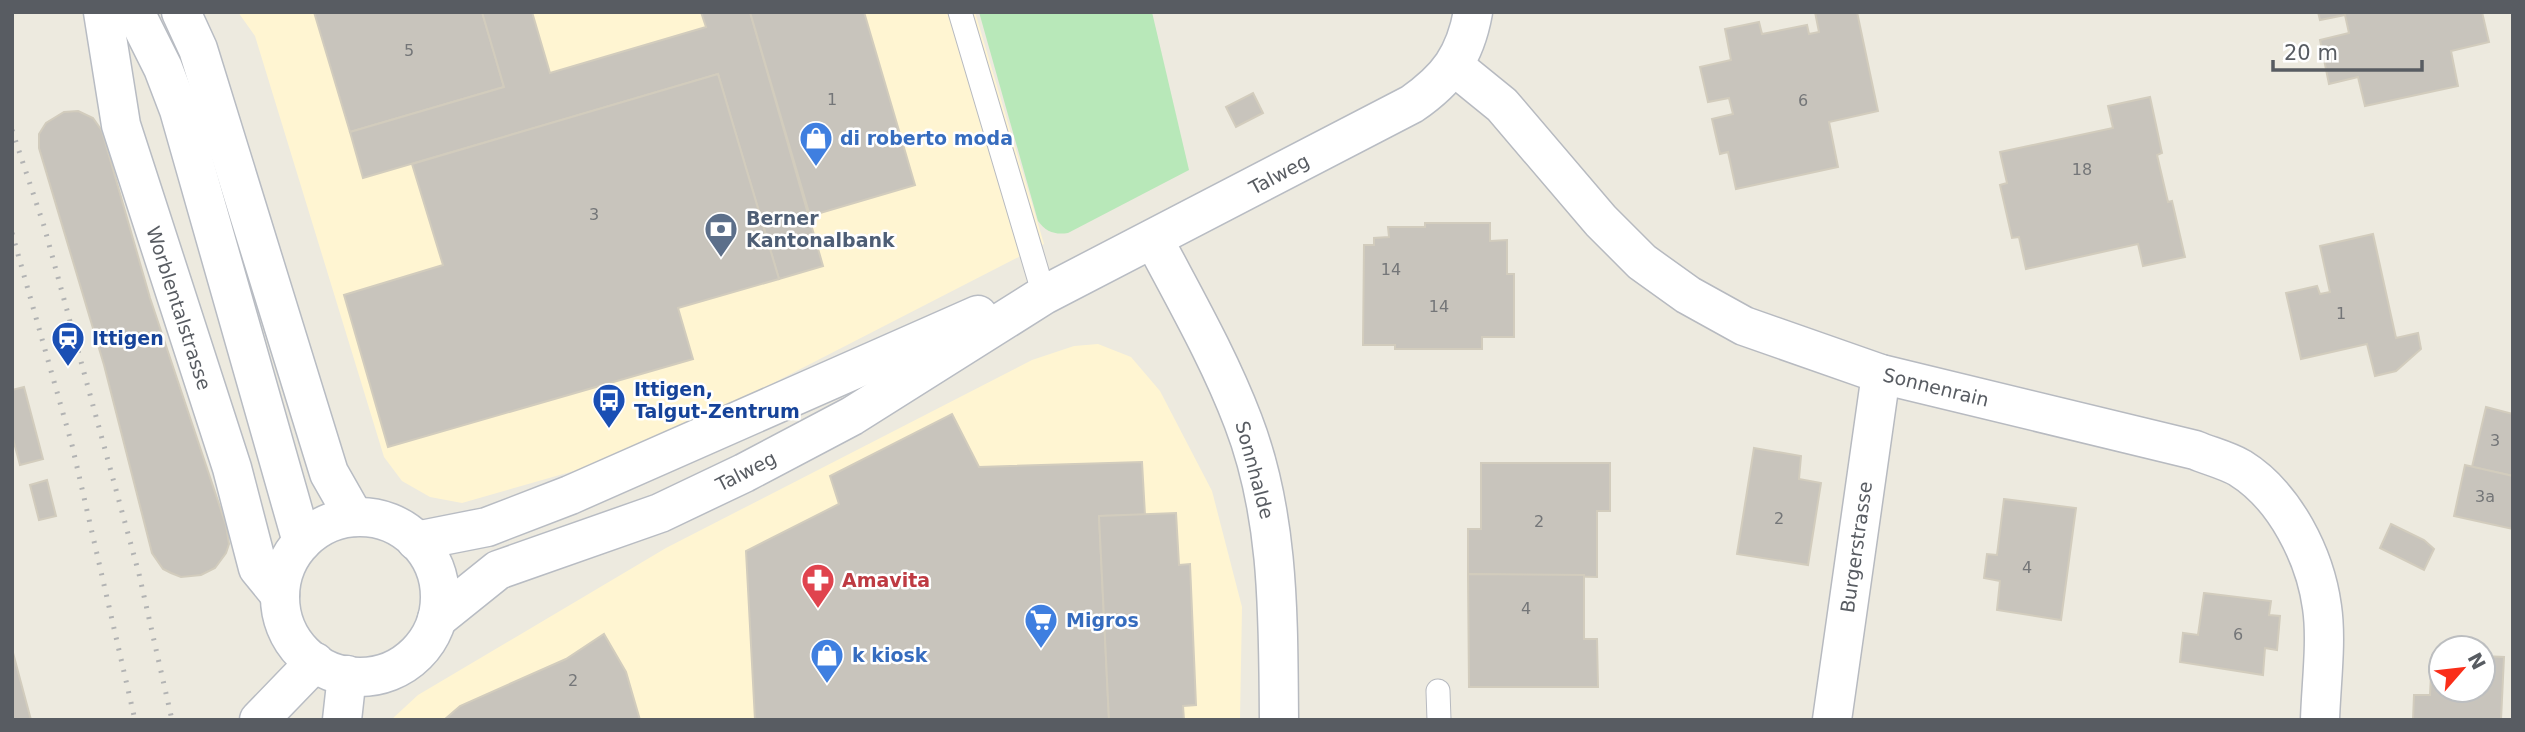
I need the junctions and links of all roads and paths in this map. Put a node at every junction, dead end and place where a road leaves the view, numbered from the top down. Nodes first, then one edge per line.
1 (103, 12) edge
2 (135, 12) edge
3 (181, 12) edge
4 (1473, 12) edge
5 (959, 14) edge
6 (1454, 66) junction
7 (1154, 240) junction
8 (1044, 295) junction
9 (1881, 374) junction
10 (354, 517) junction
11 (416, 541) junction
12 (302, 542) junction
13 (280, 595) junction
14 (437, 618) junction
15 (331, 669) junction
16 (1438, 691) dead end
17 (259, 720) edge
18 (342, 720) edge
19 (1279, 720) edge
20 (1439, 720) edge
21 (1832, 720) edge
22 (2320, 720) edge

1 - 13 street, Worblentalstrasse
2 - 12 street
3 - 10 street
4 - 6 street, Talweg
5 - 8 lane
6 - 7 street, Talweg
6 - 9 street, Sonnenrain
7 - 8 street, Talweg
7 - 19 street, Sonnhalde
8 - 11 street, Talweg
8 - 14 street, Talweg
9 - 21 street, Burgerstrasse
9 - 22 street, Sonnenrain
10 - 11 street
10 - 12 street
11 - 14 street
12 - 13 street
13 - 15 street
14 - 15 street
15 - 17 street
15 - 18 street
16 - 20 lane

